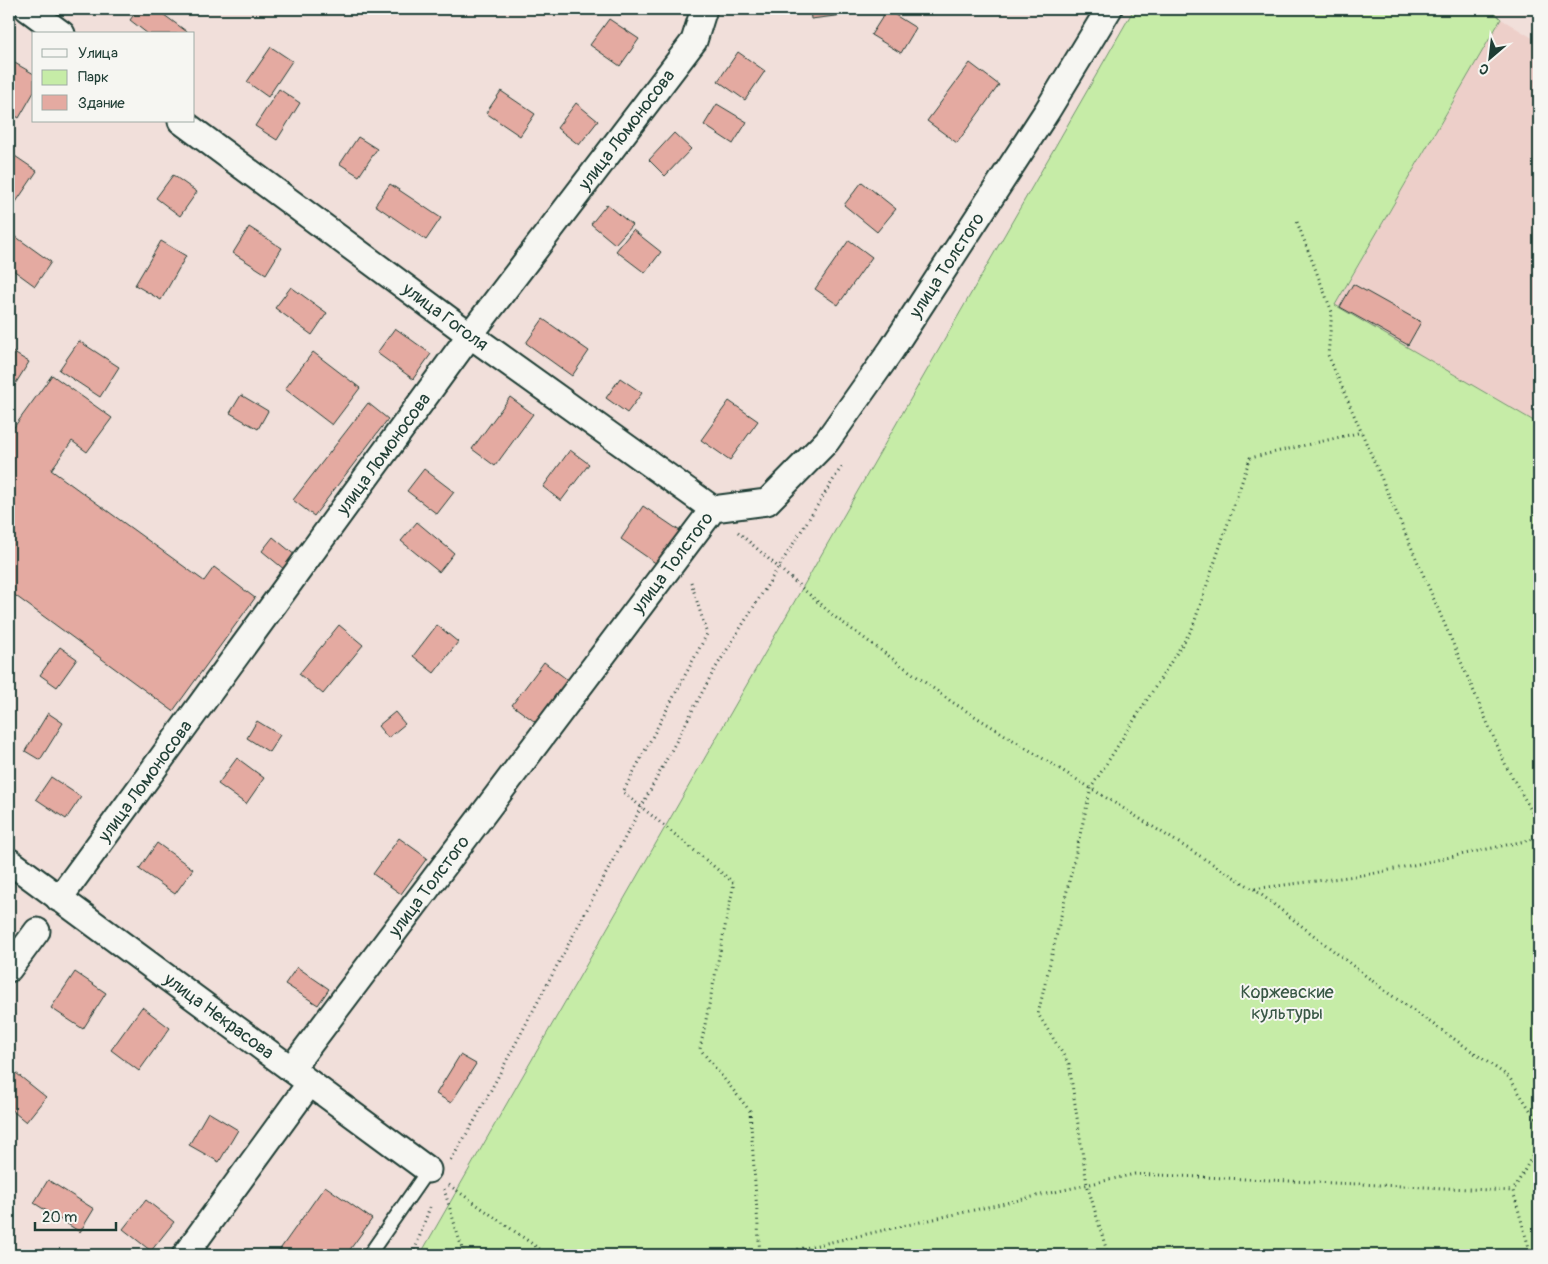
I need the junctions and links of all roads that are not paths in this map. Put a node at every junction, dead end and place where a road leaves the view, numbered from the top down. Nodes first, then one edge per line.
1 (28, 9) edge
2 (704, 9) edge
3 (1109, 9) edge
4 (59, 32) edge
5 (182, 122) edge
6 (470, 335) junction
7 (713, 509) junction
8 (9, 861) edge
9 (59, 899) junction
10 (36, 931) dead end
11 (9, 969) edge
12 (300, 1076) junction
13 (434, 1174) joint
14 (185, 1255) edge
15 (370, 1255) edge

1 - 4 street
2 - 6 street, улица Ломоносова
3 - 7 street, улица Толстого
5 - 6 street, улица Гоголя
6 - 7 street, улица Гоголя
6 - 9 street, улица Ломоносова
7 - 12 street, улица Толстого
8 - 9 street, улица Некрасова
9 - 12 street, улица Некрасова
10 - 11 street
12 - 13 street, улица Некрасова
12 - 14 street, улица Толстого
13 - 15 lane

